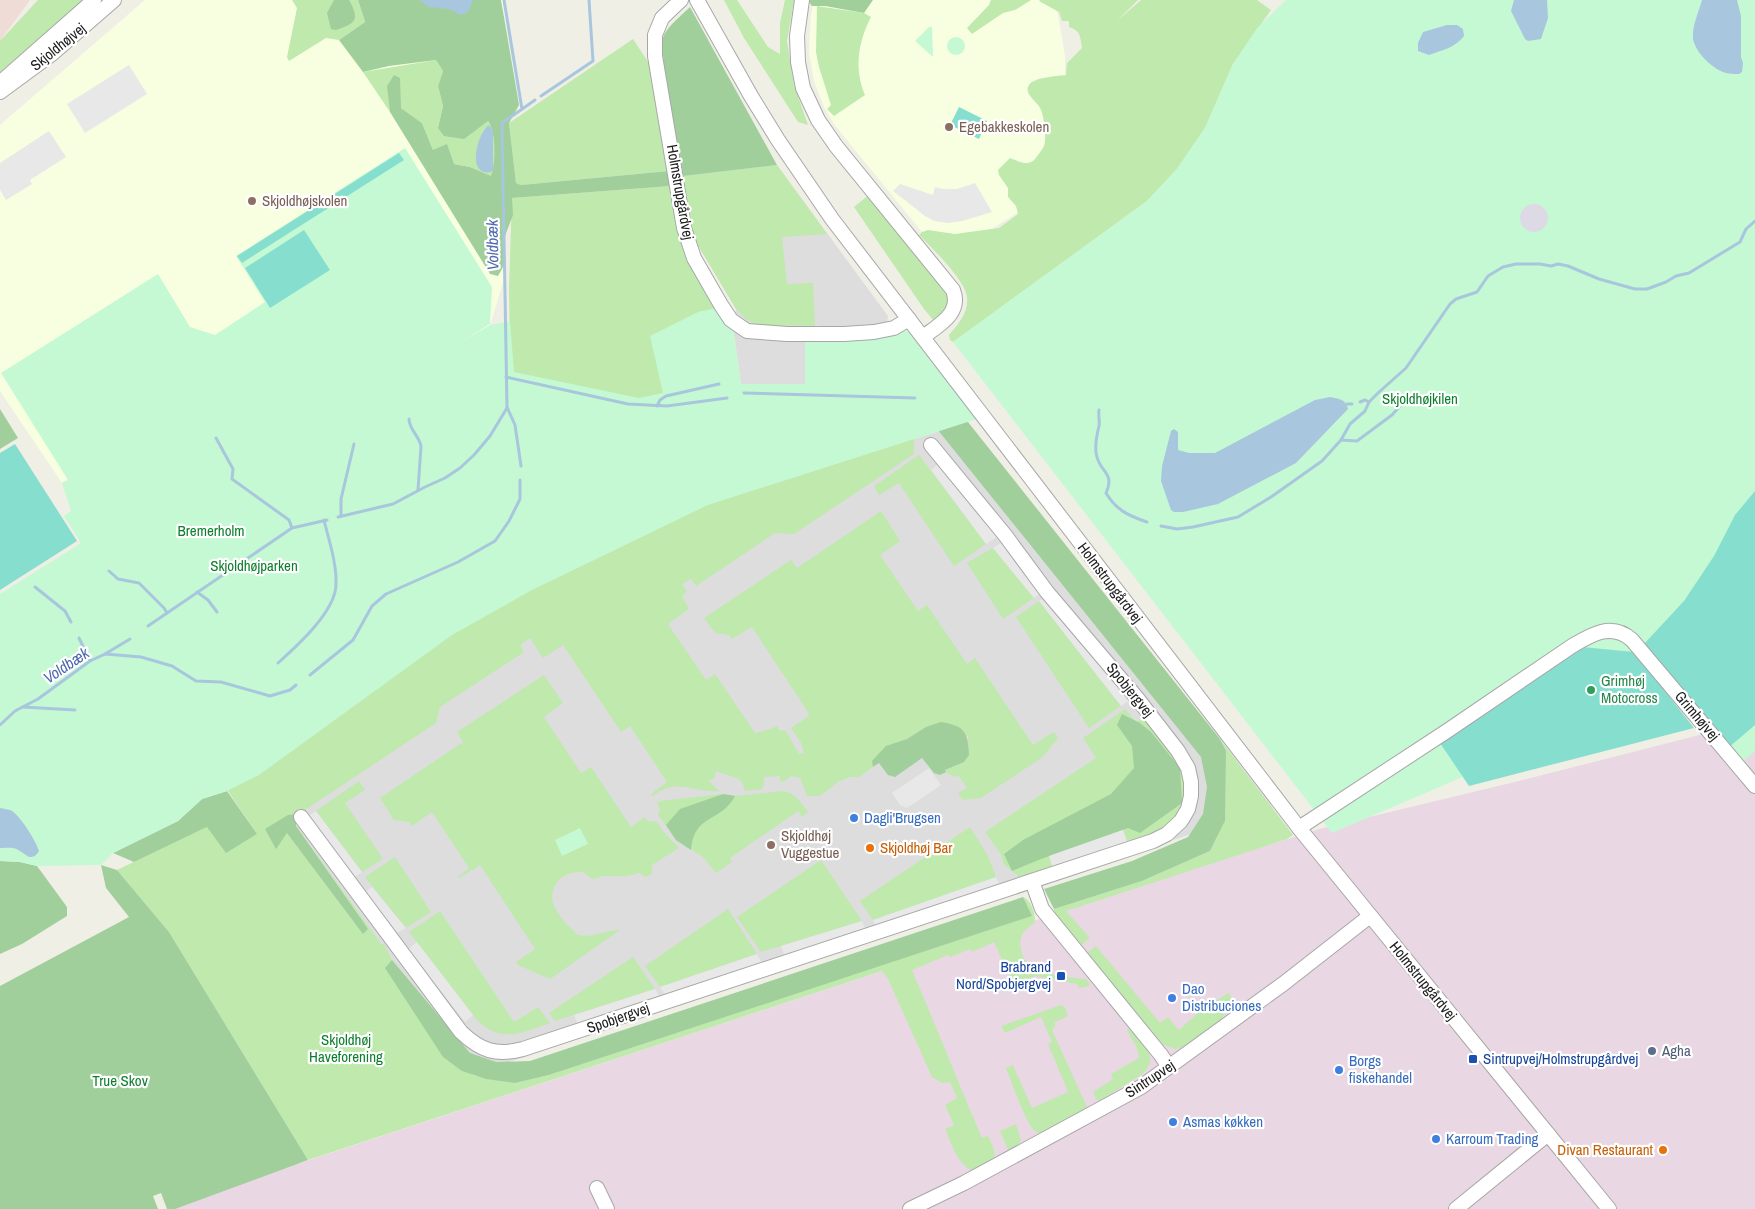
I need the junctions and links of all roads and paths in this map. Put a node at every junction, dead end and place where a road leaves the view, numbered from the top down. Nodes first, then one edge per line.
1 (94, 0) edge
2 (114, 0) edge
3 (681, 0) edge
4 (697, 0) edge
5 (802, 0) edge
6 (0, 83) edge
7 (0, 92) edge
8 (908, 319) junction
9 (923, 337) junction
10 (931, 445) dead end
11 (1755, 786) edge
12 (301, 817) dead end
13 (1299, 828) junction
14 (1032, 881) junction
15 (1370, 916) junction
16 (1169, 1067) junction
17 (1548, 1134) junction
18 (598, 1188) dead end
19 (607, 1209) edge
20 (910, 1209) edge
21 (1456, 1209) edge
22 (1610, 1209) edge

1 - 6 street, Skjoldhøjvej
2 - 7 street, Skjoldhøjvej
3 - 8 street, Holmstrupgårdvej
4 - 8 street, Holmstrupgårdvej
5 - 9 street
8 - 9 street, Holmstrupgårdvej
9 - 13 street, Holmstrupgårdvej
10 - 14 street, Spobjergvej
11 - 13 street, Grimhøjvej
12 - 14 street, Spobjergvej
13 - 15 street, Holmstrupgårdvej
14 - 16 street
15 - 16 street, Sintrupvej
15 - 17 street, Holmstrupgårdvej
16 - 20 street, Sintrupvej
17 - 21 street
17 - 22 street, Holmstrupgårdvej
18 - 19 street

